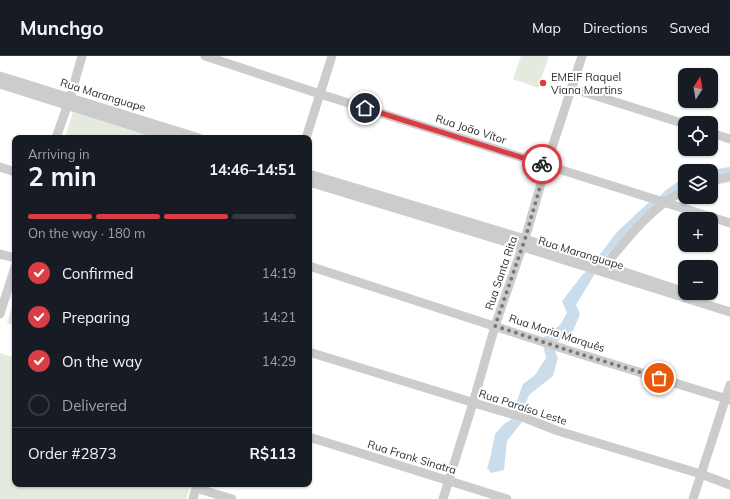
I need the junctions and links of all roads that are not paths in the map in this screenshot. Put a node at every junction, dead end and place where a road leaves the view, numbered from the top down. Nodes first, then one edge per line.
1 (82, 56) edge
2 (205, 56) edge
3 (332, 56) edge
4 (582, 56) edge
5 (0, 76) edge
6 (0, 84) edge
7 (571, 88) junction
8 (320, 94) junction
9 (68, 101) junction
10 (678, 122) edge
11 (57, 135) edge
12 (162, 135) edge
13 (188, 135) edge
14 (307, 135) edge
15 (718, 135) edge
16 (730, 139) edge
17 (546, 166) junction
18 (0, 167) edge
19 (12, 171) edge
20 (312, 175) edge
21 (730, 177) edge
22 (718, 180) edge
23 (312, 183) edge
24 (678, 195) edge
25 (666, 203) junction
26 (730, 223) edge
27 (524, 243) junction
28 (0, 254) edge
29 (12, 257) edge
30 (605, 265) junction
31 (312, 267) edge
32 (12, 274) edge
33 (678, 290) edge
34 (2, 299) edge
35 (712, 300) edge
36 (730, 306) edge
37 (730, 312) edge
38 (0, 314) edge
39 (495, 326) junction
40 (312, 353) edge
41 (730, 385) edge
42 (728, 400) edge
43 (473, 403) junction
44 (312, 438) edge
45 (701, 474) junction
46 (448, 481) junction
47 (730, 485) edge
48 (197, 487) edge
49 (200, 487) edge
50 (193, 499) edge
51 (232, 499) edge
52 (443, 499) edge
53 (507, 499) edge
54 (693, 499) edge

1 - 9 street
2 - 8 street, Rua João Vítor
3 - 8 street
4 - 7 street, Rua Santa Rita
5 - 9 street, Rua Maranguape
6 - 9 street, Rua Maranguape
7 - 10 street
7 - 17 street, Rua Santa Rita
8 - 14 street
8 - 17 street, Rua João Vítor
9 - 11 street
9 - 12 street, Rua Maranguape
9 - 13 street, Rua Maranguape
15 - 16 street
17 - 25 street, Rua João Vítor
17 - 27 street, Rua Santa Rita
18 - 19 street
20 - 27 street, Rua Maranguape
21 - 22 street
23 - 27 street, Rua Maranguape
24 - 25 street
25 - 26 street, Rua João Vítor
25 - 30 street
27 - 30 street, Rua Maranguape
27 - 37 street, Rua Maranguape
27 - 39 street, Rua Santa Rita
28 - 29 street
30 - 33 street, Rua Maranguape
31 - 39 street, Rua Maria Marquês
32 - 34 street
34 - 38 street
35 - 36 street
39 - 42 street, Rua Maria Marquês
39 - 43 street, Rua Santa Rita
40 - 43 street, Rua Paraíso Leste
41 - 42 street
42 - 45 street
43 - 45 street, Rua Paraíso Leste
43 - 46 street, Rua Santa Rita
44 - 46 street, Rua Frank Sinatra
45 - 47 street, Rua Paraíso Leste
45 - 54 street
46 - 52 street, Rua Santa Rita
46 - 53 street, Rua Frank Sinatra
48 - 50 street
49 - 51 street

